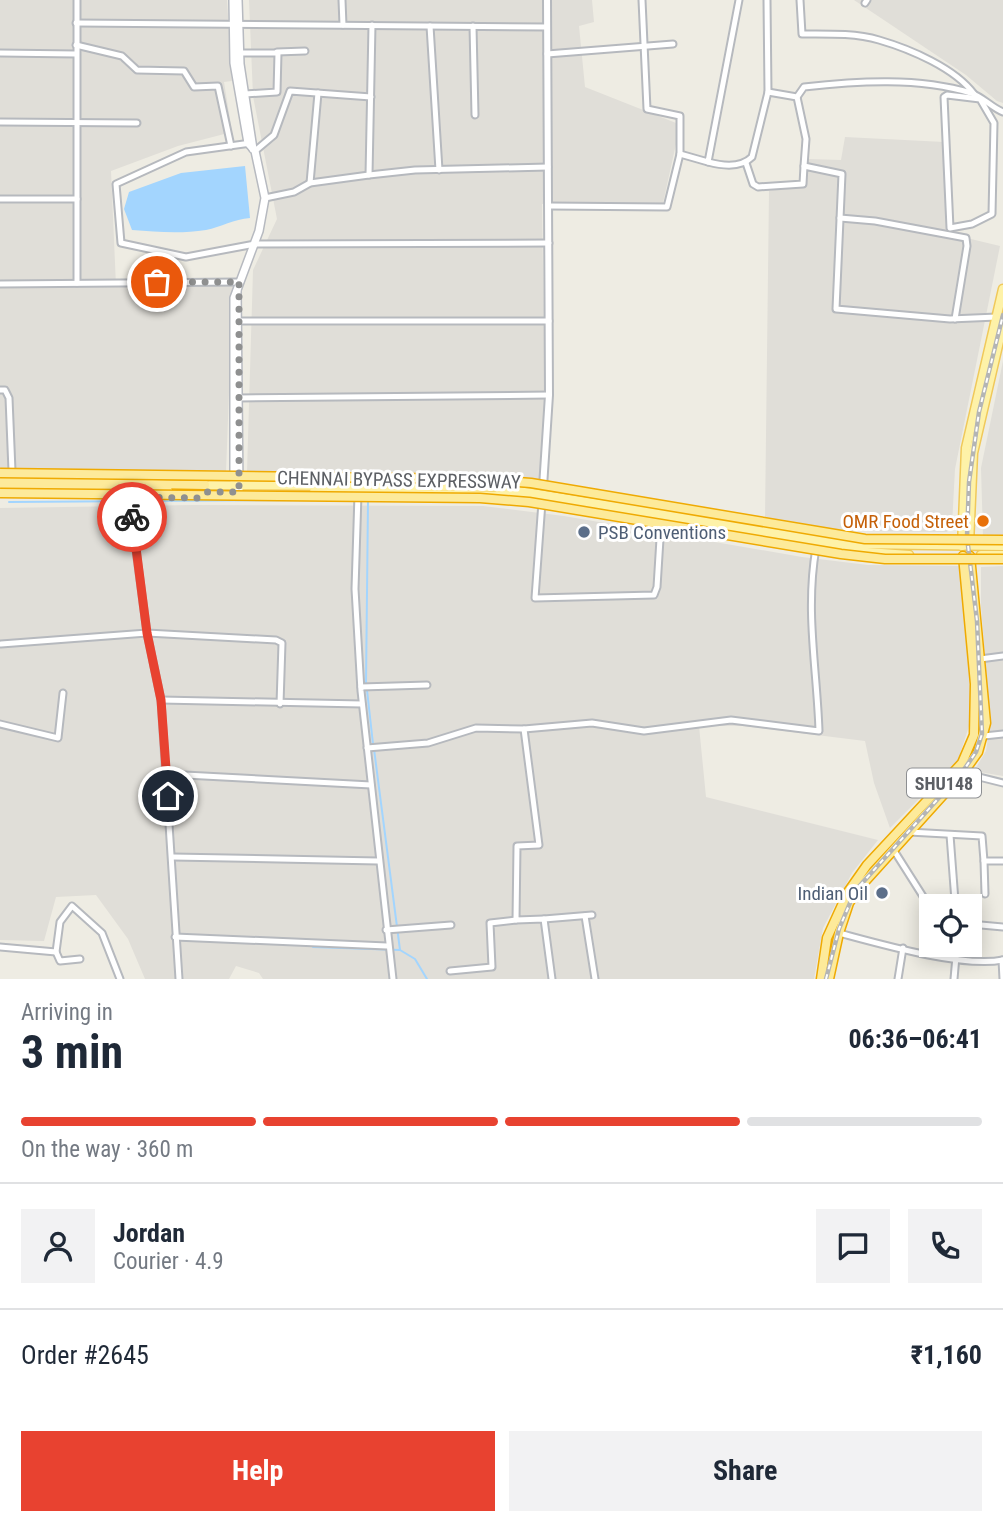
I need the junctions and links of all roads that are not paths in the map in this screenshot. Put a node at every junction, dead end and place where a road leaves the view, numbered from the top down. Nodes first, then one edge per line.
1 (77, 0) edge
2 (235, 0) edge
3 (342, 0) edge
4 (547, 0) edge
5 (642, 0) edge
6 (739, 0) edge
7 (767, 0) edge
8 (800, 0) edge
9 (76, 23) junction
10 (235, 24) junction
11 (343, 25) junction
12 (372, 25) junction
13 (430, 26) junction
14 (473, 26) junction
15 (547, 27) junction
16 (642, 44) junction
17 (673, 44) dead end
18 (76, 45) junction
19 (305, 51) dead end
20 (277, 52) junction
21 (0, 53) edge
22 (239, 53) junction
23 (76, 54) junction
24 (547, 54) junction
25 (768, 92) junction
26 (318, 93) junction
27 (245, 94) junction
28 (974, 94) junction
29 (371, 97) junction
30 (797, 97) junction
31 (1003, 112) edge
32 (475, 115) dead end
33 (0, 122) edge
34 (994, 122) junction
35 (77, 123) junction
36 (137, 123) dead end
37 (1003, 126) edge
38 (231, 146) junction
39 (253, 146) junction
40 (680, 154) junction
41 (708, 162) junction
42 (746, 163) junction
43 (804, 166) junction
44 (548, 167) junction
45 (439, 170) junction
46 (369, 175) junction
47 (1003, 179) edge
48 (993, 180) junction
49 (310, 183) junction
50 (265, 198) junction
51 (0, 199) edge
52 (77, 199) junction
53 (549, 206) junction
54 (840, 218) junction
55 (549, 243) junction
56 (255, 244) junction
57 (240, 282) junction
58 (77, 283) junction
59 (0, 284) edge
60 (1003, 289) edge
61 (237, 290) junction
62 (955, 319) junction
63 (1000, 320) edge
64 (239, 321) junction
65 (549, 321) junction
66 (0, 390) edge
67 (548, 395) junction
68 (239, 398) junction
69 (12, 471) junction
70 (0, 472) edge
71 (0, 481) edge
72 (0, 487) edge
73 (204, 488) junction
74 (237, 488) junction
75 (0, 494) edge
76 (358, 495) junction
77 (543, 496) junction
78 (129, 499) junction
79 (662, 518) junction
80 (1003, 540) edge
81 (816, 545) junction
82 (1003, 546) edge
83 (966, 551) junction
84 (1003, 557) edge
85 (147, 633) junction
86 (1, 644) edge
87 (1003, 656) edge
88 (980, 659) junction
89 (426, 685) dead end
90 (361, 687) junction
91 (64, 693) dead end
92 (161, 700) junction
93 (280, 704) junction
94 (362, 705) junction
95 (0, 724) edge
96 (524, 729) junction
97 (1003, 734) edge
98 (984, 736) junction
99 (372, 747) junction
100 (963, 773) junction
101 (166, 774) junction
102 (1003, 783) edge
103 (370, 785) junction
104 (909, 832) junction
105 (950, 835) junction
106 (893, 849) junction
107 (173, 857) junction
108 (378, 861) junction
109 (984, 861) junction
110 (1003, 861) edge
111 (922, 894) edge
112 (954, 894) edge
113 (985, 894) dead end
114 (544, 919) junction
115 (516, 920) junction
116 (451, 925) dead end
117 (982, 925) edge
118 (1003, 927) edge
119 (386, 930) junction
120 (839, 933) junction
121 (175, 937) junction
122 (387, 946) junction
123 (0, 947) edge
124 (903, 948) junction
125 (56, 952) junction
126 (956, 958) junction
127 (80, 959) dead end
128 (1002, 960) edge
129 (450, 971) dead end
130 (120, 979) edge
131 (179, 979) edge
132 (393, 979) edge
133 (552, 979) edge
134 (595, 979) edge
135 (821, 979) edge
136 (829, 979) edge
137 (898, 979) edge
138 (954, 979) edge
139 (1003, 979) edge

1 - 9 street
2 - 10 main road
3 - 11 street
4 - 15 street
5 - 16 street
6 - 41 street
7 - 25 street
8 - 28 street
9 - 10 street
9 - 18 street
10 - 11 street
10 - 22 main road
10 - 39 main road
11 - 12 street
12 - 13 street
12 - 29 street
13 - 14 street
13 - 45 street
14 - 15 street
14 - 32 street
15 - 24 street
16 - 17 street
16 - 24 street
16 - 40 street
18 - 23 street
18 - 38 street
19 - 20 street
20 - 22 street
20 - 27 street
21 - 23 street
22 - 27 main road
23 - 35 street
24 - 44 street
25 - 30 street
25 - 42 street
26 - 29 street
26 - 39 street
26 - 49 street
27 - 39 main road
28 - 30 street
28 - 31 street
29 - 46 street
30 - 43 street
33 - 35 street
34 - 37 street
34 - 48 street
34 - 48 street
35 - 36 street
35 - 52 street
38 - 39 street
38 - 56 street
39 - 50 main road
40 - 41 street
40 - 53 street
41 - 42 street
42 - 43 street
43 - 54 street
44 - 45 street
44 - 53 street
45 - 46 street
46 - 49 street
47 - 48 street
49 - 50 street
50 - 56 main road
51 - 52 street
52 - 58 street
53 - 55 street
54 - 62 street
54 - 62 street
55 - 56 street
55 - 65 street
56 - 57 main road
57 - 58 street
57 - 61 main road
58 - 59 street
60 - 63 main road, SHU148
61 - 64 main road
61 - 74 main road
62 - 63 street
63 - 83 main road, SHU148
64 - 65 street
64 - 68 main road
65 - 67 street
66 - 69 street
67 - 68 street
67 - 77 street
68 - 74 main road
69 - 70 main road
69 - 73 main road
70 - 80 highway, CHENNAI BYPASS EXPRESSWAY, bridge
71 - 73 highway
72 - 73 highway, bridge
73 - 74 main road
73 - 78 main road
74 - 76 main road
75 - 78 main road
75 - 84 highway, CHENNAI BYPASS EXPRESSWAY, bridge
76 - 77 main road
76 - 90 street
77 - 79 main road
77 - 79 street
77 - 83 main road
78 - 85 street
79 - 81 main road
81 - 83 main road
81 - 96 street
82 - 83 main road
83 - 84 main road
83 - 88 highway, SHU148
83 - 135 highway, SHU148
85 - 86 street
85 - 92 street
85 - 93 street
87 - 88 street
88 - 98 highway, SHU148
89 - 90 street
90 - 94 street
91 - 95 street
92 - 93 street
92 - 101 street
93 - 94 street
94 - 99 street
96 - 99 street
96 - 115 street
97 - 98 street
98 - 100 highway, SHU148
99 - 103 street
100 - 102 street
100 - 104 highway, SHU148
101 - 103 street
101 - 107 street
103 - 108 street
104 - 105 street
104 - 106 highway, SHU148
105 - 109 street
105 - 112 street
106 - 111 street
106 - 120 highway, SHU148
107 - 108 street
107 - 121 street
108 - 119 street
109 - 110 street
109 - 113 street
114 - 115 street
114 - 133 street
114 - 134 street
115 - 129 street
116 - 119 street
117 - 118 street
119 - 122 street
120 - 124 street
120 - 136 highway, SHU148
121 - 122 street
121 - 131 street
122 - 132 street
123 - 125 street
124 - 126 street
124 - 137 street
125 - 127 street
125 - 130 street
126 - 128 street
126 - 138 street
128 - 139 street

